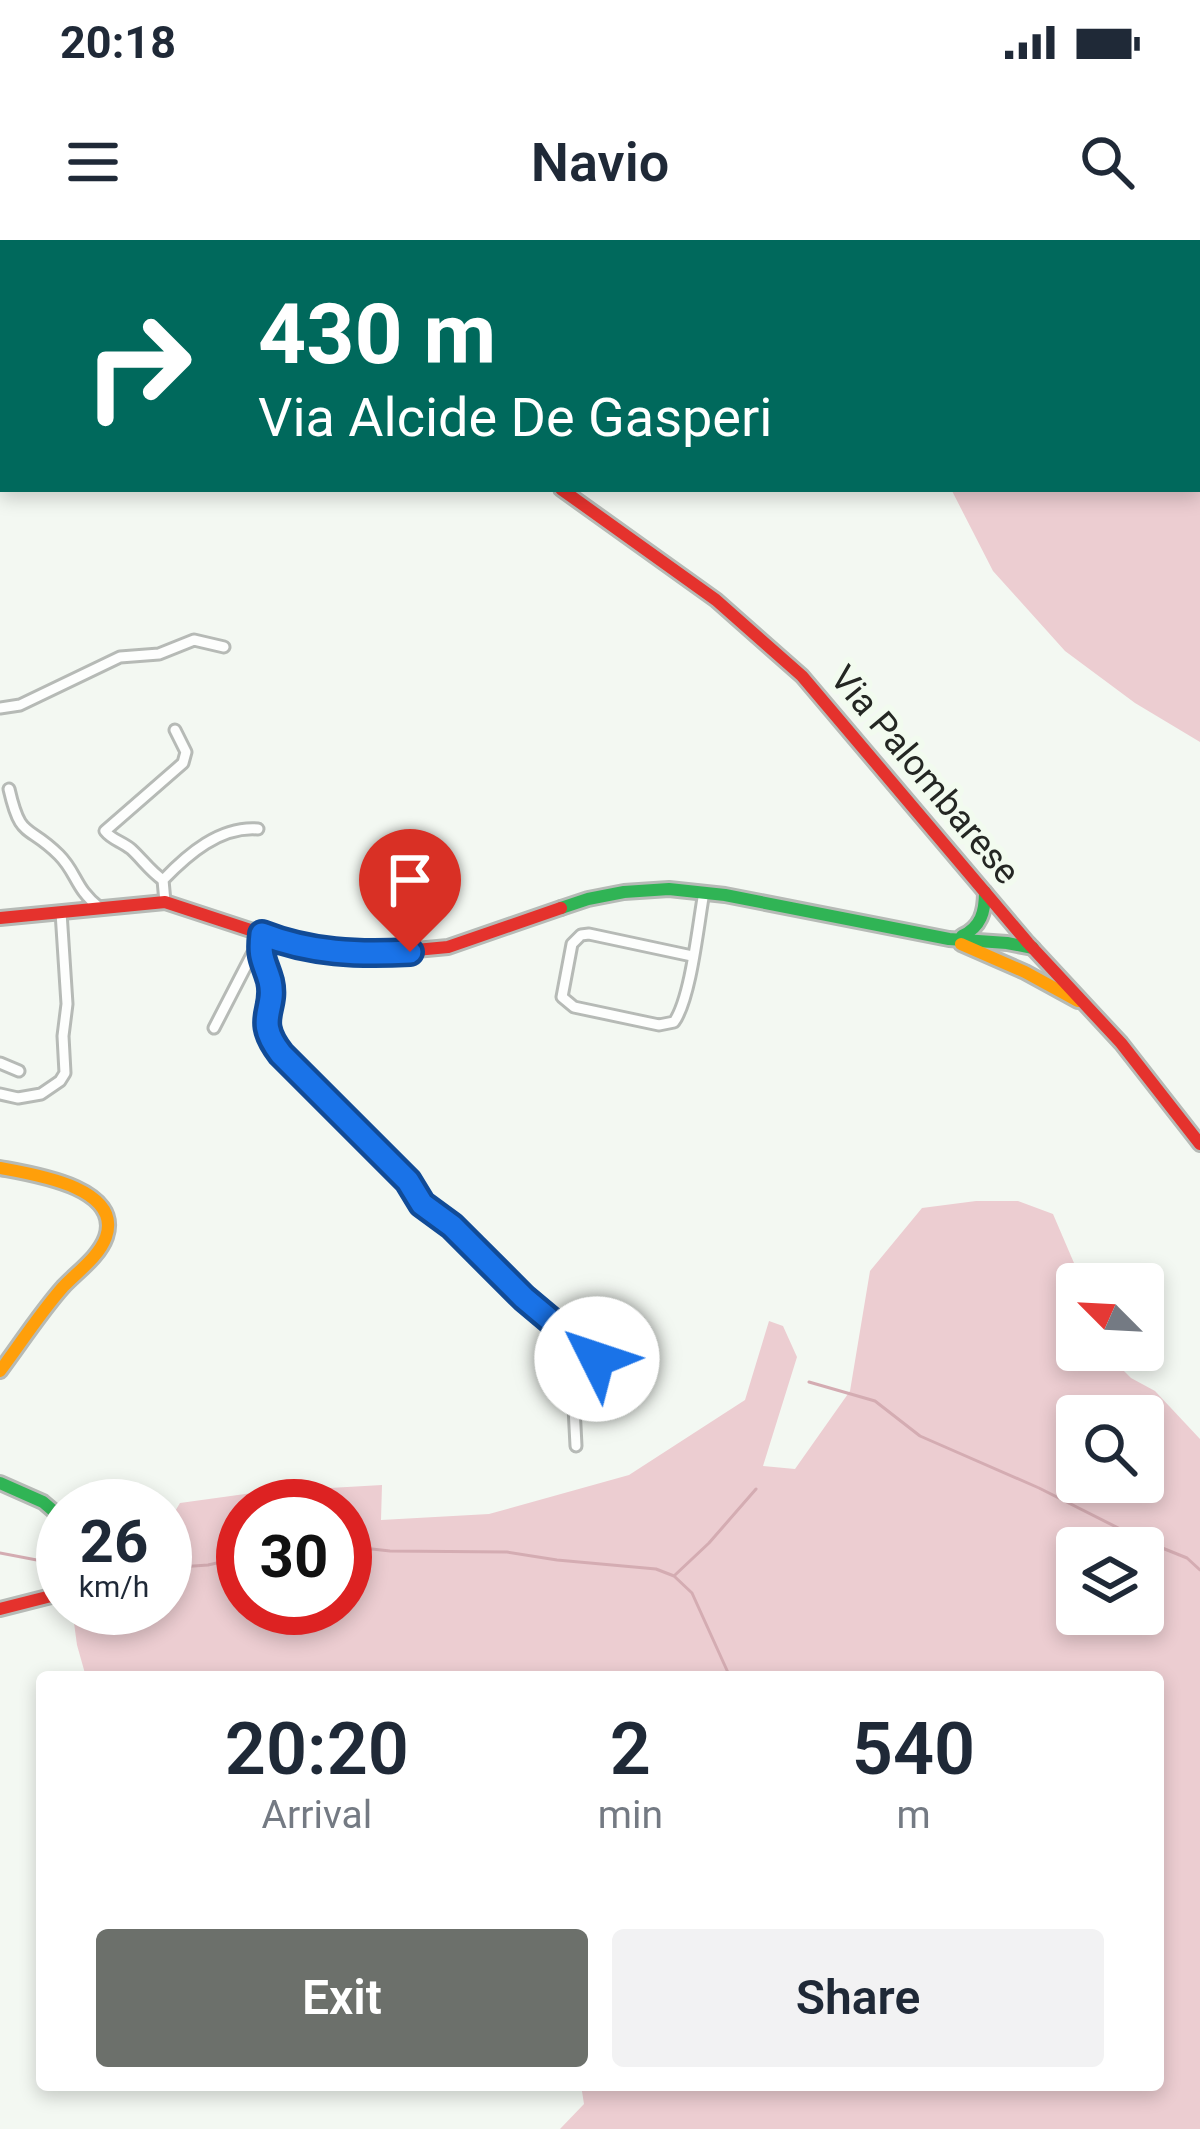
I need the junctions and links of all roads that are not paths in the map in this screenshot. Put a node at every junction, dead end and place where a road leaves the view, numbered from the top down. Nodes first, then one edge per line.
1 (565, 492) edge
2 (224, 647) dead end
3 (0, 708) edge
4 (175, 730) dead end
5 (9, 789) dead end
6 (258, 830) dead end
7 (163, 880) junction
8 (704, 892) junction
9 (985, 892) junction
10 (165, 902) junction
11 (100, 908) junction
12 (61, 912) junction
13 (0, 918) edge
14 (262, 934) junction
15 (950, 939) junction
16 (1033, 948) junction
17 (976, 950) junction
18 (692, 956) junction
19 (1088, 1006) junction
20 (214, 1028) dead end
21 (0, 1063) edge
22 (19, 1071) dead end
23 (0, 1094) edge
24 (1200, 1144) edge
25 (0, 1168) edge
26 (0, 1371) edge
27 (576, 1446) dead end
28 (0, 1483) edge
29 (36, 1499) edge
30 (36, 1600) edge
31 (0, 1609) edge

1 - 9 street, Via Palombarese
2 - 3 street
4 - 7 street
5 - 11 street
6 - 7 street
7 - 10 street
8 - 14 street
8 - 15 street
8 - 18 street
9 - 15 street
9 - 16 street, Via Palombarese
10 - 11 street
10 - 14 street
11 - 12 street
12 - 13 street
12 - 23 street
14 - 20 street
14 - 27 street
15 - 16 street
15 - 17 street
16 - 17 street
16 - 19 street, Via Palombarese
17 - 19 street
18 - 18 street
19 - 24 street, Via Palombarese
21 - 22 street
25 - 26 street
28 - 29 street
30 - 31 street

